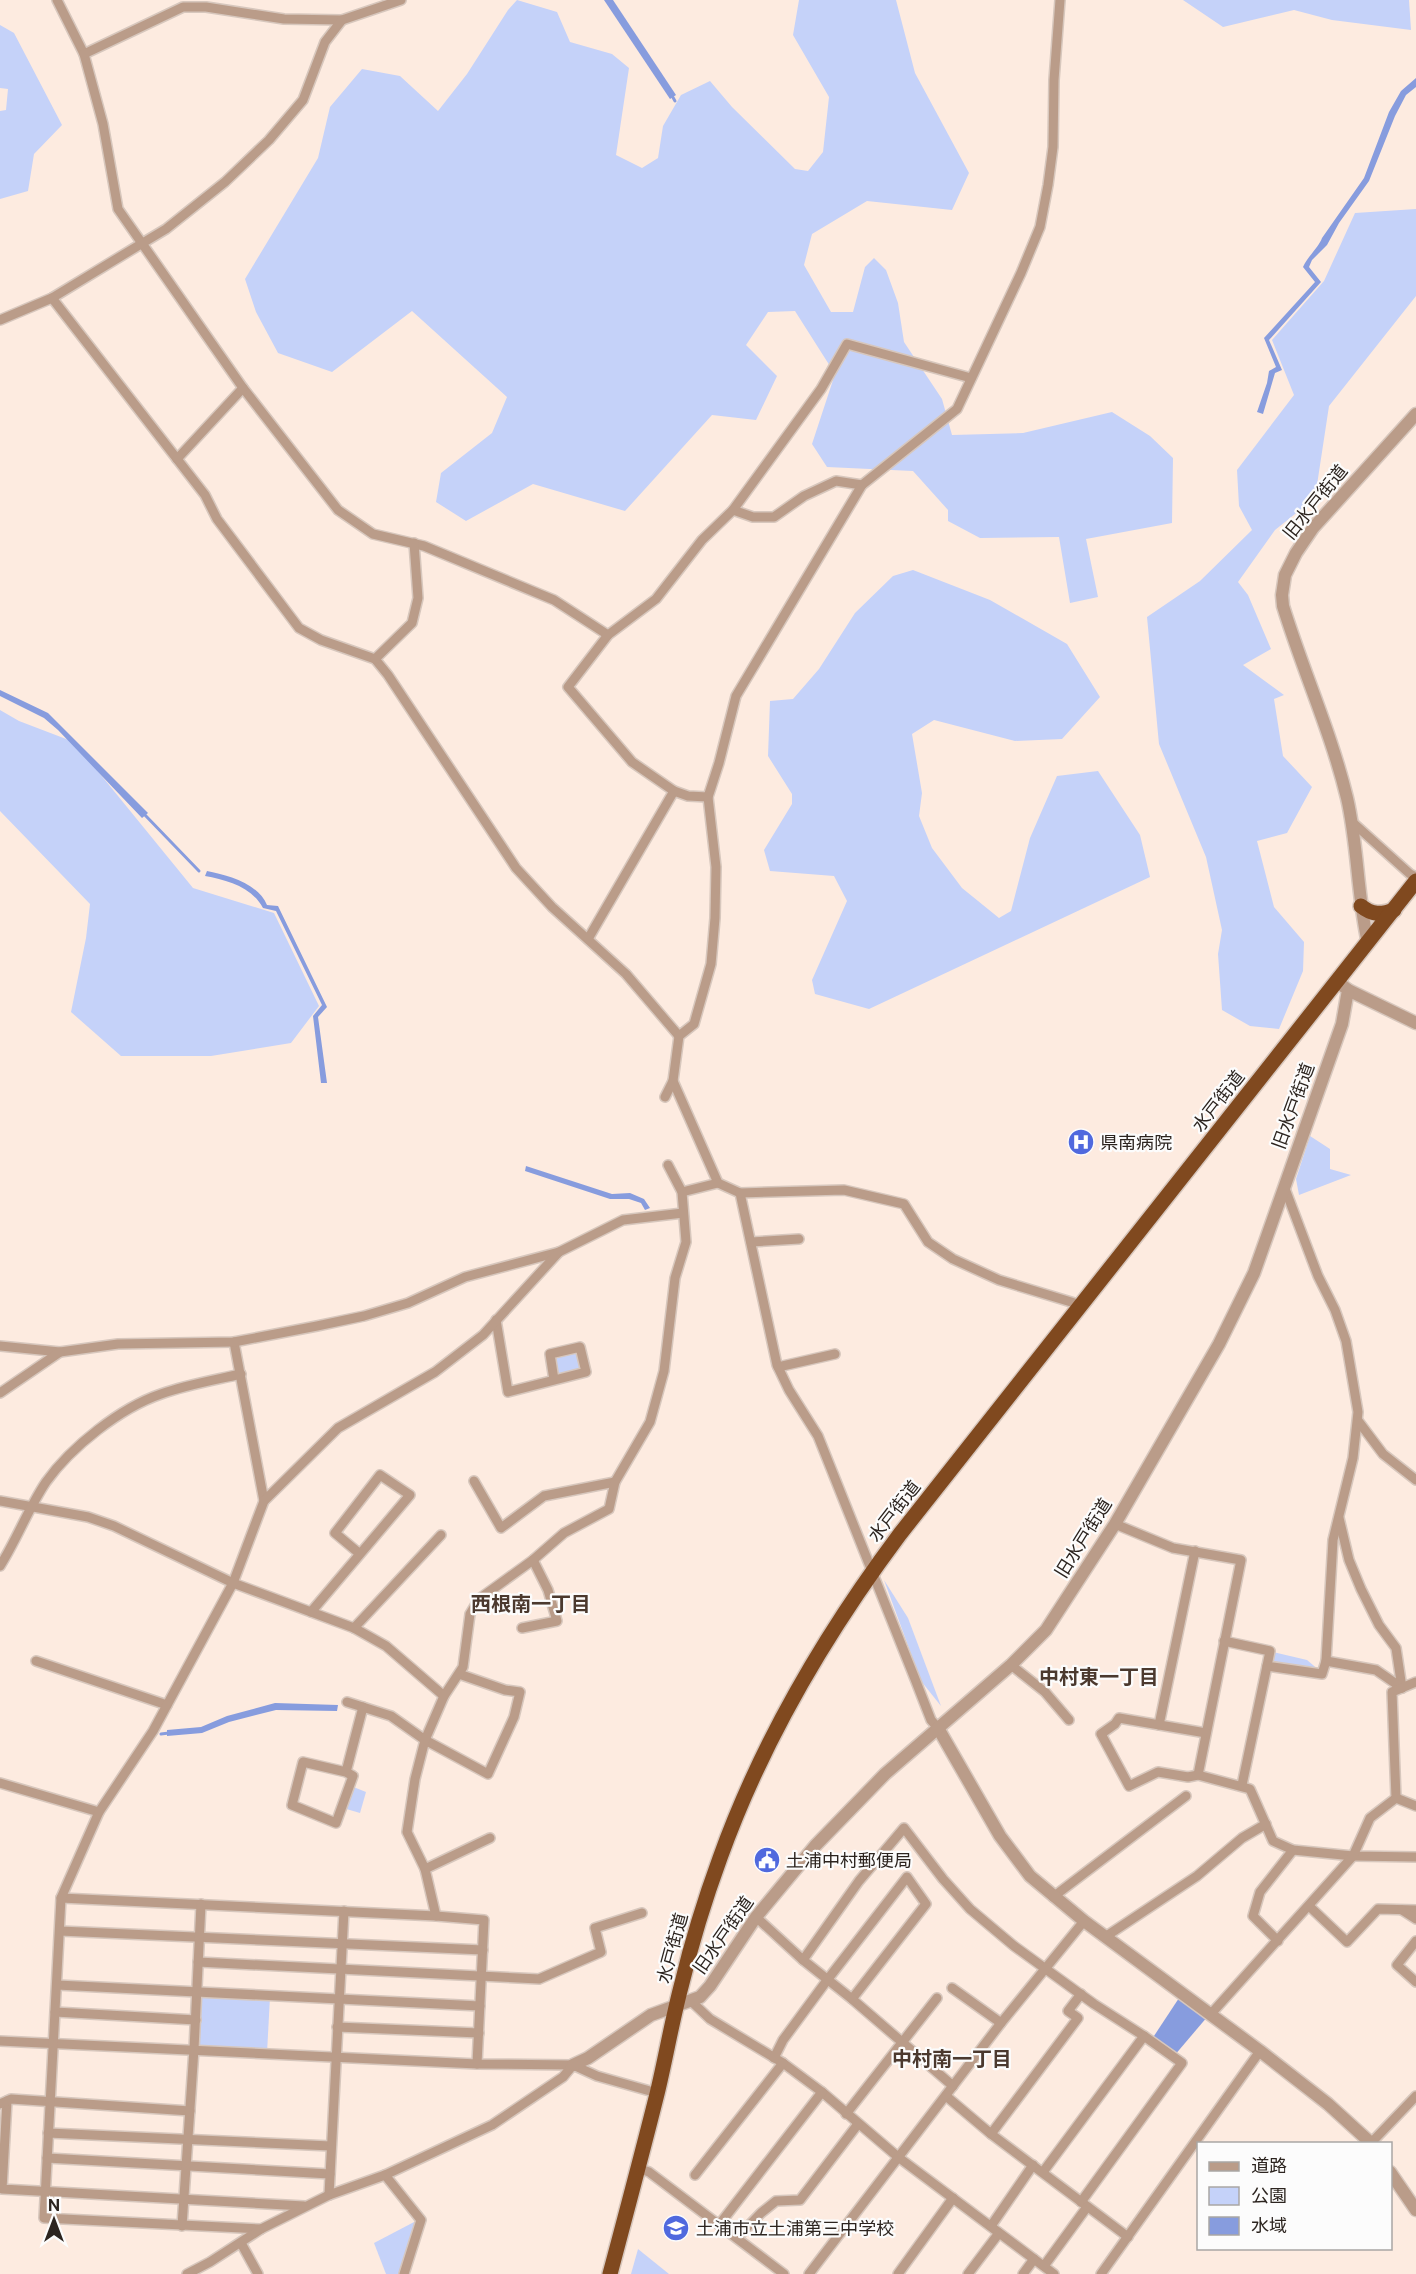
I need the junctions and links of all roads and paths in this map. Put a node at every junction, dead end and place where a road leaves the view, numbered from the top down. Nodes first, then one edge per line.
1 (57, 0) edge
2 (401, 0) edge
3 (1060, 0) edge
4 (342, 20) junction
5 (84, 54) junction
6 (141, 244) junction
7 (52, 298) junction
8 (0, 320) edge
9 (971, 378) junction
10 (243, 388) junction
11 (1416, 414) edge
12 (177, 459) junction
13 (862, 485) junction
14 (732, 510) junction
15 (414, 543) junction
16 (608, 635) junction
17 (375, 659) junction
18 (674, 791) junction
19 (708, 797) junction
20 (1351, 821) junction
21 (1416, 879) edge
22 (1360, 906) junction
23 (1394, 910) junction
24 (588, 939) junction
25 (1368, 943) junction
26 (1343, 986) junction
27 (1416, 1023) edge
28 (679, 1036) junction
29 (673, 1081) junction
30 (665, 1097) dead end
31 (668, 1165) dead end
32 (718, 1183) junction
33 (1284, 1186) junction
34 (682, 1192) junction
35 (740, 1193) junction
36 (683, 1213) junction
37 (799, 1239) dead end
38 (751, 1242) junction
39 (559, 1252) junction
40 (1081, 1305) junction
41 (496, 1320) junction
42 (234, 1342) junction
43 (0, 1346) edge
44 (60, 1352) junction
45 (835, 1354) dead end
46 (778, 1367) junction
47 (241, 1374) junction
48 (554, 1380) junction
49 (0, 1393) edge
50 (1359, 1422) junction
51 (1416, 1480) edge
52 (474, 1481) dead end
53 (615, 1482) junction
54 (0, 1501) edge
55 (264, 1501) junction
56 (30, 1508) junction
57 (1339, 1515) junction
58 (1115, 1524) junction
59 (441, 1535) dead end
60 (1195, 1551) junction
61 (360, 1554) junction
62 (533, 1560) junction
63 (0, 1566) edge
64 (873, 1571) junction
65 (233, 1583) junction
66 (311, 1612) junction
67 (354, 1628) junction
68 (522, 1629) dead end
69 (1224, 1641) junction
70 (36, 1661) dead end
71 (1326, 1661) junction
72 (1011, 1665) junction
73 (1267, 1666) junction
74 (459, 1674) junction
75 (1416, 1682) edge
76 (1402, 1688) junction
77 (444, 1696) junction
78 (347, 1702) dead end
79 (167, 1705) junction
80 (363, 1707) junction
81 (1069, 1720) dead end
82 (1159, 1725) junction
83 (938, 1728) junction
84 (1206, 1733) junction
85 (425, 1740) junction
86 (346, 1772) junction
87 (1198, 1775) junction
88 (0, 1783) edge
89 (1242, 1785) junction
90 (1186, 1796) dead end
91 (1396, 1798) junction
92 (1416, 1806) edge
93 (99, 1812) junction
94 (1266, 1824) junction
95 (490, 1838) dead end
96 (1293, 1850) junction
97 (1353, 1856) junction
98 (1416, 1857) edge
99 (425, 1869) junction
100 (1053, 1896) junction
101 (61, 1898) junction
102 (201, 1905) junction
103 (1309, 1906) junction
104 (1400, 1909) junction
105 (1416, 1910) edge
106 (344, 1911) junction
107 (642, 1913) dead end
108 (436, 1916) junction
109 (756, 1917) junction
110 (1416, 1919) edge
111 (1084, 1921) junction
112 (60, 1931) junction
113 (1105, 1937) junction
114 (199, 1938) junction
115 (1278, 1941) junction
116 (1416, 1941) edge
117 (342, 1944) junction
118 (483, 1950) junction
119 (803, 1960) junction
120 (198, 1962) junction
121 (1046, 1968) junction
122 (341, 1970) junction
123 (482, 1978) junction
124 (828, 1979) junction
125 (1416, 1982) edge
126 (57, 1984) junction
127 (952, 1988) dead end
128 (197, 1992) junction
129 (1081, 1994) junction
130 (339, 1998) junction
131 (937, 1998) dead end
132 (852, 1999) junction
133 (685, 2003) junction
134 (480, 2006) junction
135 (55, 2013) junction
136 (1210, 2015) junction
137 (196, 2020) junction
138 (1001, 2023) junction
139 (337, 2027) junction
140 (479, 2034) junction
141 (1144, 2036) junction
142 (0, 2041) edge
143 (53, 2042) junction
144 (903, 2044) junction
145 (194, 2049) junction
146 (1260, 2051) junction
147 (335, 2056) junction
148 (778, 2061) junction
149 (477, 2064) junction
150 (573, 2065) junction
151 (952, 2086) junction
152 (822, 2092) junction
153 (657, 2093) junction
154 (946, 2096) junction
155 (1416, 2096) edge
156 (50, 2102) junction
157 (3, 2103) edge
158 (190, 2111) junction
159 (846, 2114) junction
160 (858, 2124) junction
161 (48, 2133) junction
162 (991, 2134) junction
163 (188, 2140) junction
164 (1371, 2142) edge
165 (1373, 2142) edge
166 (331, 2146) junction
167 (898, 2157) junction
168 (47, 2158) junction
169 (186, 2165) junction
170 (1033, 2165) junction
171 (637, 2168) junction
172 (1043, 2172) junction
173 (330, 2174) junction
174 (385, 2175) junction
175 (695, 2175) dead end
176 (1392, 2175) edge
177 (45, 2191) junction
178 (329, 2195) junction
179 (184, 2198) junction
180 (953, 2198) junction
181 (1084, 2204) junction
182 (307, 2206) junction
183 (1416, 2210) edge
184 (719, 2225) junction
185 (182, 2226) junction
186 (991, 2226) junction
187 (261, 2229) junction
188 (999, 2233) junction
189 (1128, 2237) junction
190 (737, 2238) junction
191 (241, 2243) junction
192 (1035, 2259) junction
193 (1044, 2266) junction
194 (187, 2274) edge
195 (258, 2274) edge
196 (404, 2274) edge
197 (610, 2274) edge
198 (784, 2274) edge
199 (809, 2274) edge
200 (898, 2274) edge
201 (968, 2274) edge
202 (1023, 2274) edge
203 (1054, 2274) edge
204 (1101, 2274) edge

1 - 5 street
2 - 4 street
3 - 9 street
4 - 5 street
4 - 6 street
5 - 6 street
6 - 7 street
6 - 10 street
7 - 8 street
7 - 12 street
9 - 13 street
9 - 14 street
10 - 12 street
10 - 15 street
11 - 20 street, 旧水戸街道
12 - 17 street
13 - 14 street
13 - 19 street
14 - 16 street
15 - 16 street
15 - 17 street
16 - 18 street
17 - 24 street
18 - 19 street
18 - 24 street
19 - 28 street
20 - 21 street
20 - 22 street, 旧水戸街道
21 - 23 highway, 水戸街道
22 - 23 highway
22 - 25 street, 旧水戸街道
23 - 25 highway, 水戸街道
24 - 28 street
25 - 26 highway, 水戸街道
26 - 27 street
26 - 33 street, 旧水戸街道
26 - 40 highway, 水戸街道
28 - 29 street
29 - 30 street
29 - 32 street
31 - 34 street
32 - 34 street
32 - 35 street
33 - 50 street
33 - 58 street, 旧水戸街道
34 - 36 street
35 - 38 street
35 - 40 street
36 - 39 street
36 - 53 street
37 - 38 street
38 - 46 street
39 - 41 street
39 - 42 street
40 - 64 highway, 水戸街道
41 - 48 street
41 - 55 street
42 - 44 street
42 - 47 street
43 - 44 street
44 - 49 street
45 - 46 street
46 - 64 street
47 - 55 street
47 - 56 street
48 - 48 street
50 - 51 street
50 - 57 street
52 - 53 street
53 - 62 street
54 - 56 street
55 - 65 street
56 - 63 street
56 - 65 street
57 - 71 street
57 - 76 street
58 - 60 street
58 - 72 street, 旧水戸街道
59 - 67 street
60 - 69 street
60 - 82 street
61 - 61 street
61 - 66 street
62 - 68 street
62 - 74 street
64 - 83 street
64 - 133 highway, 水戸街道
65 - 66 street
65 - 79 street
66 - 67 street
67 - 77 street
69 - 73 street
69 - 84 street
70 - 79 street
71 - 73 street
71 - 76 street
72 - 81 street
72 - 83 street, 旧水戸街道
73 - 89 street
74 - 77 street
74 - 85 street
75 - 76 street
76 - 91 street
77 - 85 street
78 - 80 street
79 - 93 street
80 - 85 street
80 - 86 street
82 - 84 street
82 - 87 street
83 - 100 street
83 - 109 street, 旧水戸街道
84 - 87 street
85 - 99 street
86 - 86 street
87 - 89 street
88 - 93 street
89 - 94 street
90 - 100 street
91 - 92 street
91 - 97 street
93 - 101 street
94 - 96 street
94 - 113 street
95 - 99 street
96 - 97 street
96 - 115 street
97 - 98 street
97 - 103 street
99 - 108 street
100 - 111 street
101 - 102 street
101 - 112 street
102 - 106 street
102 - 114 street
103 - 104 street
103 - 115 street
104 - 105 street
104 - 110 street
106 - 108 street
106 - 117 street
107 - 123 street
108 - 118 street
109 - 119 street
109 - 133 street, 旧水戸街道
111 - 113 street
111 - 121 street
112 - 114 street
112 - 126 street
113 - 136 street
114 - 117 street
114 - 120 street
115 - 136 street
116 - 125 street
117 - 118 street
117 - 122 street
118 - 123 street
119 - 121 street
119 - 124 street
120 - 122 street
120 - 128 street
121 - 129 street
121 - 138 street
122 - 123 street
122 - 130 street
123 - 134 street
124 - 132 street
124 - 132 street
124 - 148 street
126 - 128 street
126 - 135 street
127 - 138 street
128 - 130 street
128 - 137 street
129 - 141 street
129 - 162 street
130 - 134 street
130 - 139 street
131 - 144 street
132 - 144 street
133 - 148 street
133 - 150 street
133 - 153 highway, 水戸街道
134 - 140 street
135 - 137 street
135 - 143 street
136 - 146 street
137 - 145 street
138 - 151 street
139 - 140 street
139 - 147 street
140 - 149 street
141 - 172 street
141 - 181 street
142 - 143 street
143 - 145 street
143 - 156 street
144 - 151 street
144 - 159 street
145 - 147 street
145 - 158 street
146 - 164 street
146 - 189 street
147 - 149 street
147 - 166 street
148 - 152 street
148 - 175 street
149 - 150 street
150 - 153 street
150 - 174 street
151 - 154 street
152 - 159 street
152 - 184 street
153 - 171 highway, 水戸街道
154 - 162 street
154 - 167 street
155 - 165 street
156 - 157 street
156 - 158 street
156 - 161 street
157 - 177 street
158 - 163 street
159 - 160 street
160 - 167 street
160 - 190 street
161 - 163 street
161 - 168 street
162 - 170 street
163 - 166 street
163 - 169 street
166 - 173 street
167 - 180 street
167 - 199 street
168 - 169 street
168 - 177 street
169 - 173 street
169 - 179 street
170 - 172 street
170 - 186 street
171 - 184 street
171 - 197 highway, 水戸街道
172 - 181 street
173 - 178 street
174 - 178 street
174 - 196 street
176 - 183 street
177 - 179 street
177 - 185 street
178 - 182 street
179 - 182 street
179 - 185 street
180 - 186 street
180 - 200 street
181 - 189 street
181 - 193 street
182 - 187 street
184 - 190 street
185 - 187 street
186 - 188 street
187 - 191 street
188 - 192 street
188 - 201 street
189 - 204 street
190 - 198 street
191 - 194 street
191 - 195 street
192 - 193 street
192 - 202 street
193 - 203 street

